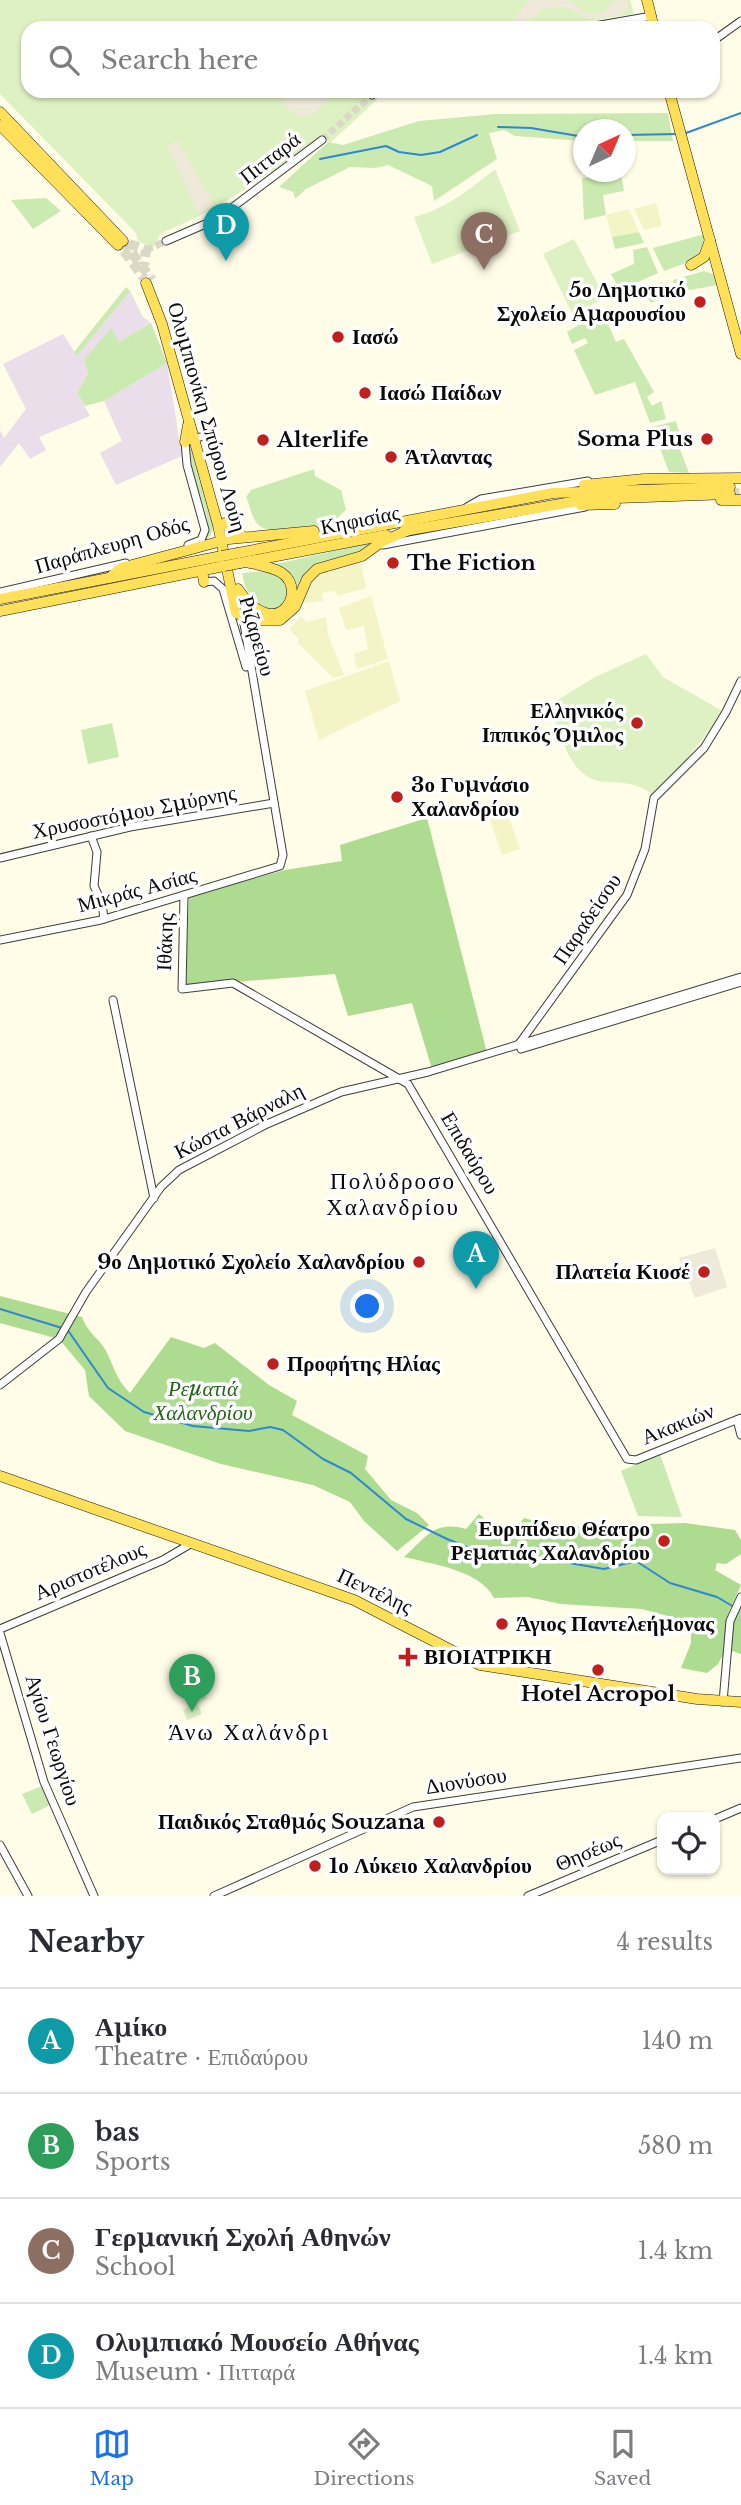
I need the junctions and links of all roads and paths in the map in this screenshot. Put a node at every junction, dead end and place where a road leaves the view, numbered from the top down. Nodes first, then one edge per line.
1 (647, 0) edge
2 (652, 16) junction
3 (623, 21) edge
4 (653, 21) edge
5 (741, 21) edge
6 (720, 36) edge
7 (671, 98) edge
8 (0, 112) edge
9 (0, 125) edge
10 (322, 139) tunnel mouth
11 (710, 236) junction
12 (166, 242) tunnel mouth
13 (691, 265) dead end
14 (708, 267) dead end
15 (722, 277) junction
16 (741, 354) edge
17 (193, 439) junction
18 (644, 479) junction
19 (736, 489) edge
20 (553, 493) junction
21 (544, 505) junction
22 (597, 505) junction
23 (465, 509) junction
24 (222, 524) junction
25 (443, 524) junction
26 (458, 529) junction
27 (409, 530) junction
28 (341, 532) junction
29 (247, 537) junction
30 (226, 540) junction
31 (202, 547) junction
32 (372, 548) junction
33 (233, 560) junction
34 (202, 570) junction
35 (109, 578) junction
36 (204, 582) joint
37 (15, 589) junction
38 (238, 589) junction
39 (0, 592) edge
40 (29, 593) junction
41 (65, 597) junction
42 (0, 599) edge
43 (57, 606) dead end
44 (0, 611) edge
45 (240, 616) junction
46 (741, 681) edge
47 (260, 716) junction
48 (274, 803) junction
49 (91, 836) junction
50 (0, 858) edge
51 (280, 866) joint
52 (184, 895) junction
53 (104, 919) junction
54 (0, 940) edge
55 (741, 980) edge
56 (182, 989) joint
57 (113, 1000) dead end
58 (531, 1028) junction
59 (537, 1042) junction
60 (519, 1044) junction
61 (506, 1050) junction
62 (383, 1068) junction
63 (410, 1077) junction
64 (401, 1079) junction
65 (375, 1085) junction
66 (411, 1087) junction
67 (154, 1199) junction
68 (0, 1385) edge
69 (739, 1419) edge
70 (741, 1435) edge
71 (628, 1460) joint
72 (0, 1476) edge
73 (193, 1543) junction
74 (739, 1600) edge
75 (0, 1631) edge
76 (723, 1702) junction
77 (741, 1702) edge
78 (741, 1758) edge
79 (741, 1808) edge
80 (720, 1817) edge
81 (657, 1842) edge
82 (0, 1845) edge
83 (28, 1896) edge
84 (94, 1896) edge
85 (214, 1896) edge
86 (527, 1896) edge

1 - 2 main road
2 - 3 street
2 - 4 main road
5 - 6 street
7 - 11 main road
8 - 9 main road
10 - 12 street, Πιτταρά
11 - 13 main road
11 - 15 main road
14 - 15 main road
15 - 16 main road
17 - 17 main road, Ολυμπιονίκη Σπύρου Λούη
17 - 24 main road, Ολυμπιονίκη Σπύρου Λούη
17 - 37 street, Παράπλευρη Οδός
18 - 19 main road, Κηφισίας
18 - 20 main road
18 - 23 street, Κηφισίας
19 - 20 main road, Κηφισίας
19 - 21 main road, Κηφισίας
19 - 22 main road, Κηφισίας
20 - 23 main road, Κηφισίας
21 - 22 main road
21 - 25 main road, Κηφισίας
22 - 26 street, Κηφισίας
23 - 28 main road, Κηφισίας
24 - 29 main road
24 - 30 main road, Ολυμπιονίκη Σπύρου Λούη
24 - 31 main road
25 - 26 main road
25 - 27 main road, Κηφισίας
26 - 32 street, Κηφισίας
27 - 32 main road
27 - 33 main road, Κηφισίας
28 - 29 main road
28 - 33 main road, Κηφισίας
29 - 30 main road
30 - 31 main road
30 - 33 main road, Ολυμπιονίκη Σπύρου Λούη
31 - 35 main road
32 - 45 main road, Κηφισίας
33 - 34 main road, Κηφισίας
33 - 35 main road, Κηφισίας
33 - 38 main road, Ριζαρείου
33 - 38 main road
33 - 45 main road, Ριζαρείου
34 - 36 main road
34 - 41 main road, Κηφισίας
35 - 40 main road, Κηφισίας
36 - 47 street, Ριζαρείου
37 - 39 street, Παράπλευρη Οδός
37 - 40 main road
38 - 45 main road, Ριζαρείου
40 - 42 main road, Κηφισίας
41 - 43 main road
41 - 44 main road, Κηφισίας
45 - 47 street, Ριζαρείου
46 - 58 street, Παραδείσου
47 - 48 street, Ριζαρείου
48 - 49 street, Χρυσοστόμου Σμύρνης
48 - 51 street, Ριζαρείου
49 - 50 street, Χρυσοστόμου Σμύρνης
49 - 53 street
51 - 52 street, Μικράς Ασίας
52 - 53 street, Μικράς Ασίας
52 - 56 street, Ιθάκης
53 - 54 street, Μικράς Ασίας
55 - 59 street
56 - 62 street, Επιδαύρου
57 - 67 street
58 - 59 street
58 - 60 street, Παραδείσου
59 - 60 street, Κώστα Βάρναλη
59 - 61 street, Κώστα Βάρναλη
60 - 61 street, Κώστα Βάρναλη
61 - 63 street, Κώστα Βάρναλη
62 - 64 street, Επιδαύρου
62 - 65 street
63 - 64 street, Κώστα Βάρναλη
63 - 66 street
64 - 65 street, Κώστα Βάρναλη
64 - 66 street, Επιδαύρου
65 - 67 street, Κώστα Βάρναλη
66 - 71 street, Επιδαύρου
67 - 68 street, Κώστα Βάρναλη
69 - 70 street
69 - 71 street, Ακακιών
72 - 73 main road, Πεντέλης
73 - 75 street, Αριστοτέλους
73 - 76 main road, Πεντέλης
74 - 76 street
75 - 84 street, Αγίου Γεωργίου
76 - 77 main road, Πεντέλης
78 - 85 street, Διονύσου
79 - 80 street
81 - 86 street, Θησέως
82 - 83 street

